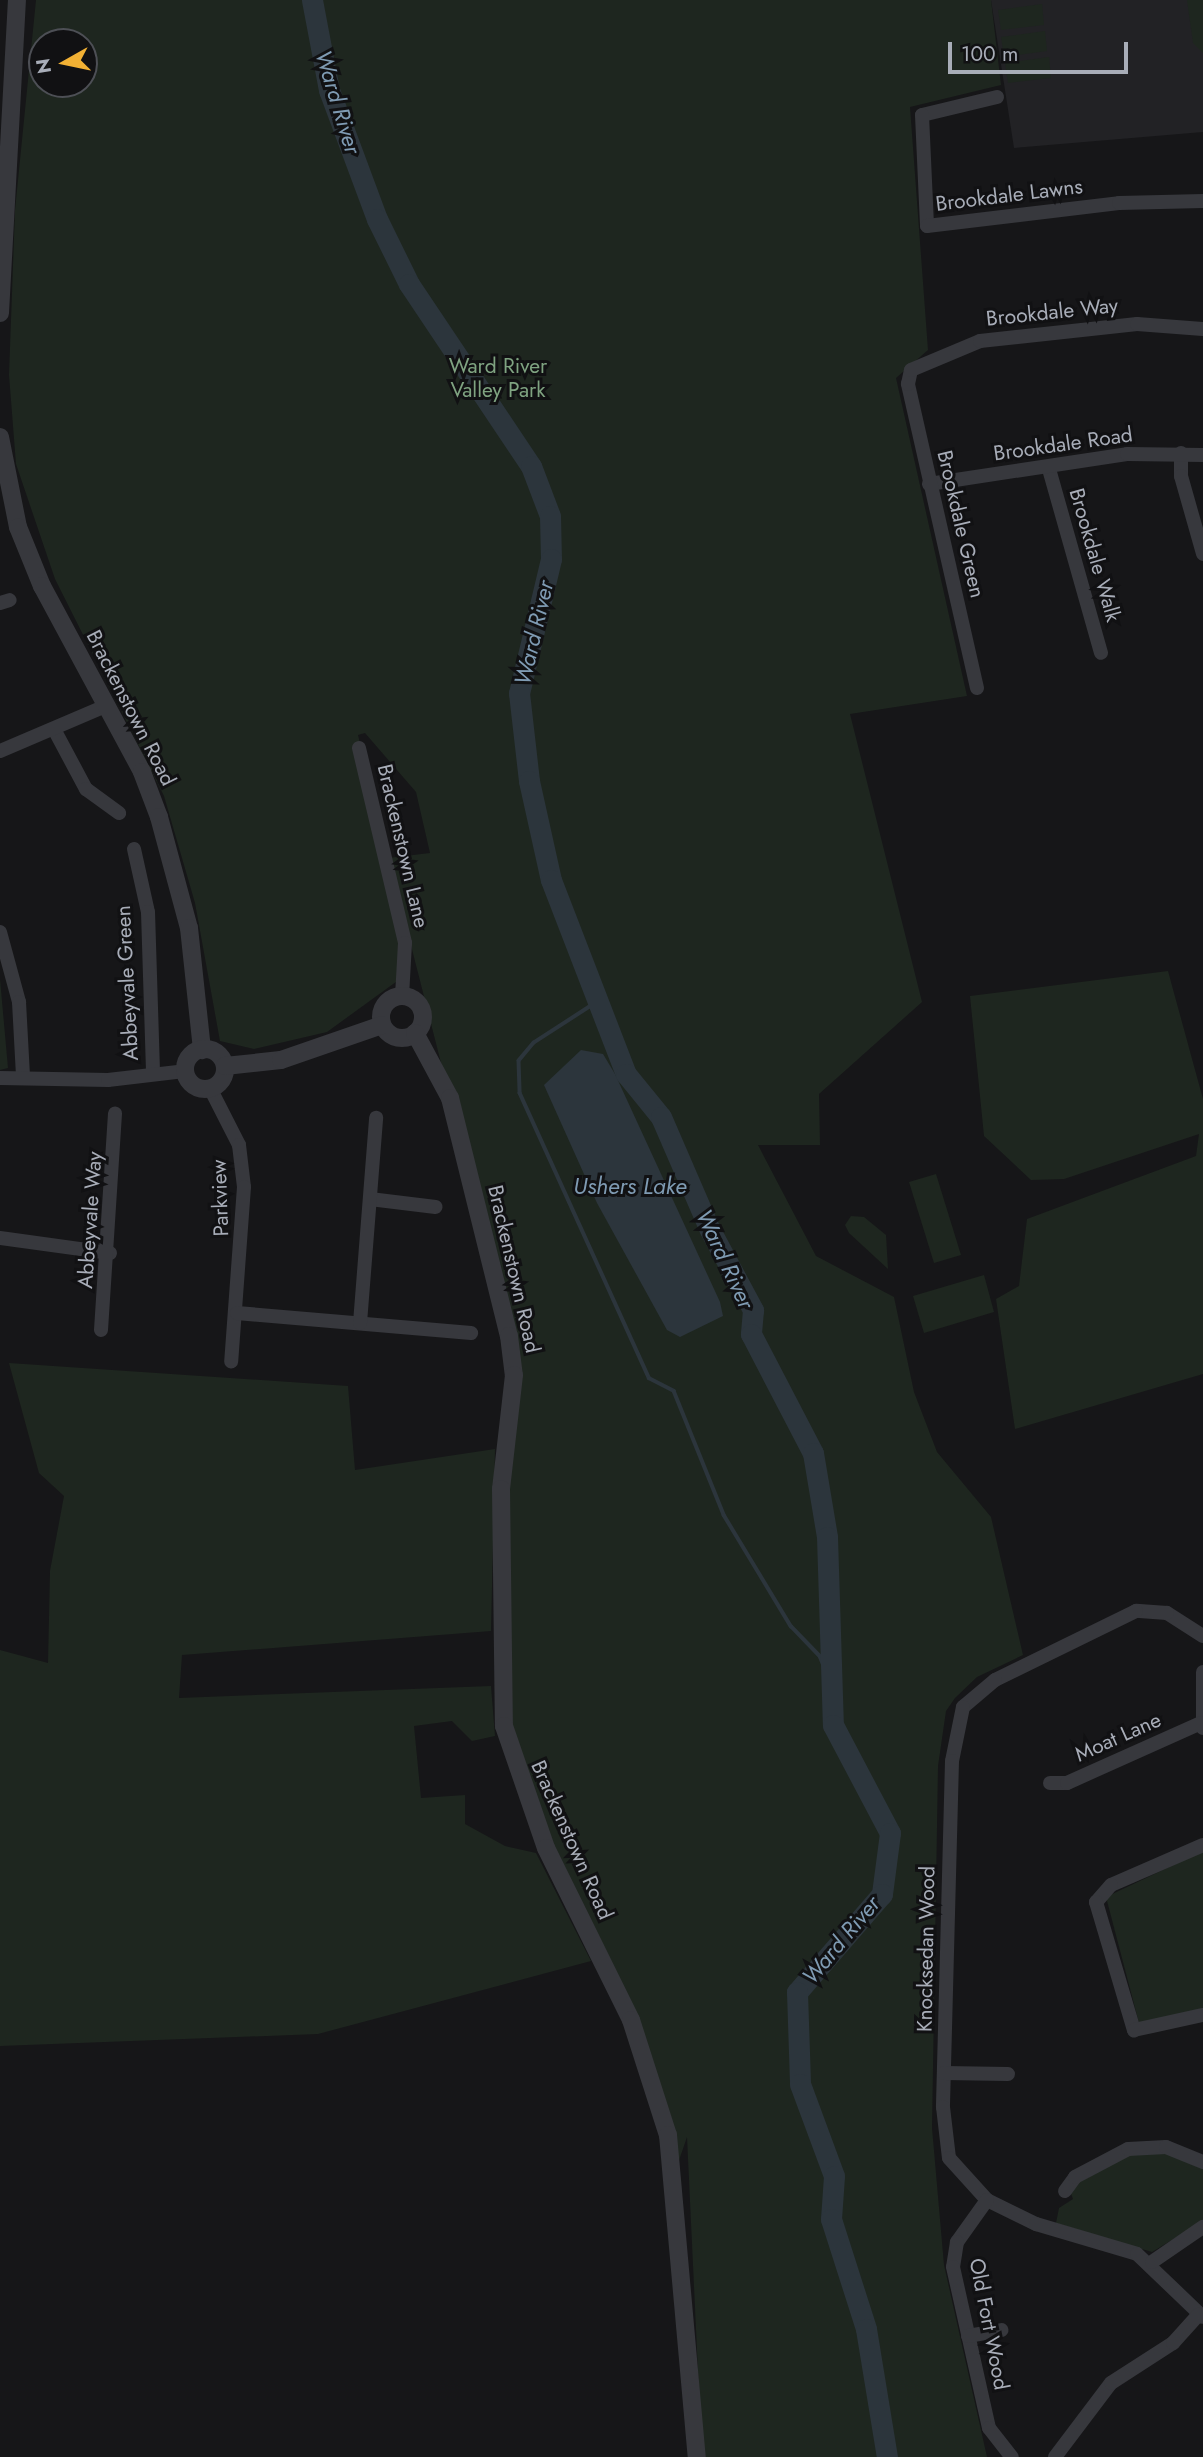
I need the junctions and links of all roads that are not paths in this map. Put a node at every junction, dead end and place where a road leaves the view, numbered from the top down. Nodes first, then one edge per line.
1 (17, 0) edge
2 (997, 97) dead end
3 (4, 152) edge
4 (1203, 201) edge
5 (0, 313) edge
6 (1203, 329) edge
7 (911, 370) joint
8 (0, 437) edge
9 (1181, 453) junction
10 (1203, 455) edge
11 (1049, 469) junction
12 (929, 484) junction
13 (1203, 554) edge
14 (1101, 653) dead end
15 (977, 688) dead end
16 (108, 705) junction
17 (55, 731) junction
18 (359, 748) dead end
19 (0, 751) edge
20 (119, 813) dead end
21 (134, 849) dead end
22 (0, 932) edge
23 (402, 996) junction
24 (382, 1025) junction
25 (415, 1033) junction
26 (202, 1049) junction
27 (225, 1066) junction
28 (186, 1071) junction
29 (153, 1074) junction
30 (23, 1076) junction
31 (0, 1078) edge
32 (210, 1088) junction
33 (115, 1113) dead end
34 (376, 1118) dead end
35 (370, 1199) junction
36 (436, 1207) dead end
37 (0, 1238) edge
38 (110, 1254) junction
39 (237, 1313) junction
40 (360, 1323) junction
41 (101, 1330) dead end
42 (471, 1333) dead end
43 (231, 1362) dead end
44 (1203, 1636) edge
45 (1203, 1672) edge
46 (1202, 1726) edge
47 (1050, 1783) dead end
48 (1203, 1845) edge
49 (1203, 2015) edge
50 (944, 2073) junction
51 (1008, 2074) dead end
52 (1203, 2162) edge
53 (1065, 2191) dead end
54 (987, 2200) junction
55 (1203, 2227) edge
56 (1152, 2262) junction
57 (1200, 2316) edge
58 (1001, 2330) dead end
59 (968, 2336) junction
60 (697, 2457) edge
61 (1012, 2457) edge
62 (1055, 2457) edge

1 - 3 street
2 - 4 street, Brookdale Lawns
3 - 5 street
6 - 7 street, Brookdale Way
7 - 12 street, Brookdale Green
8 - 16 street, Brackenstown Road
9 - 10 street, Brookdale Road
9 - 11 street, Brookdale Road
9 - 13 street
11 - 12 street, Brookdale Road
11 - 14 street, Brookdale Walk
12 - 15 street, Brookdale Green
16 - 17 street
16 - 26 street, Brackenstown Road
17 - 19 street
17 - 20 street
18 - 23 street, Brackenstown Lane
21 - 29 street, Abbeyvale Green
22 - 30 street
23 - 24 street
23 - 25 street
24 - 25 street
24 - 27 street
25 - 60 street, Brackenstown Road
26 - 27 street
26 - 28 street
27 - 32 street
28 - 29 street
28 - 32 street
29 - 30 street
30 - 31 street
32 - 39 street, Parkview
33 - 38 street, Abbeyvale Way
34 - 35 street
35 - 36 street
35 - 40 street
37 - 38 street
38 - 41 street, Abbeyvale Way
39 - 40 street
39 - 43 street, Parkview
40 - 42 street
44 - 50 street, Knocksedan Wood
45 - 46 street
46 - 47 street, Moat Lane
48 - 49 street
50 - 51 street
50 - 54 street, Knocksedan Wood
52 - 53 street
54 - 56 street, Knocksedan Wood
54 - 59 street, Old Fort Wood
55 - 56 street
56 - 57 street, Knocksedan Wood
57 - 62 street
58 - 59 street
59 - 61 street, Old Fort Wood

